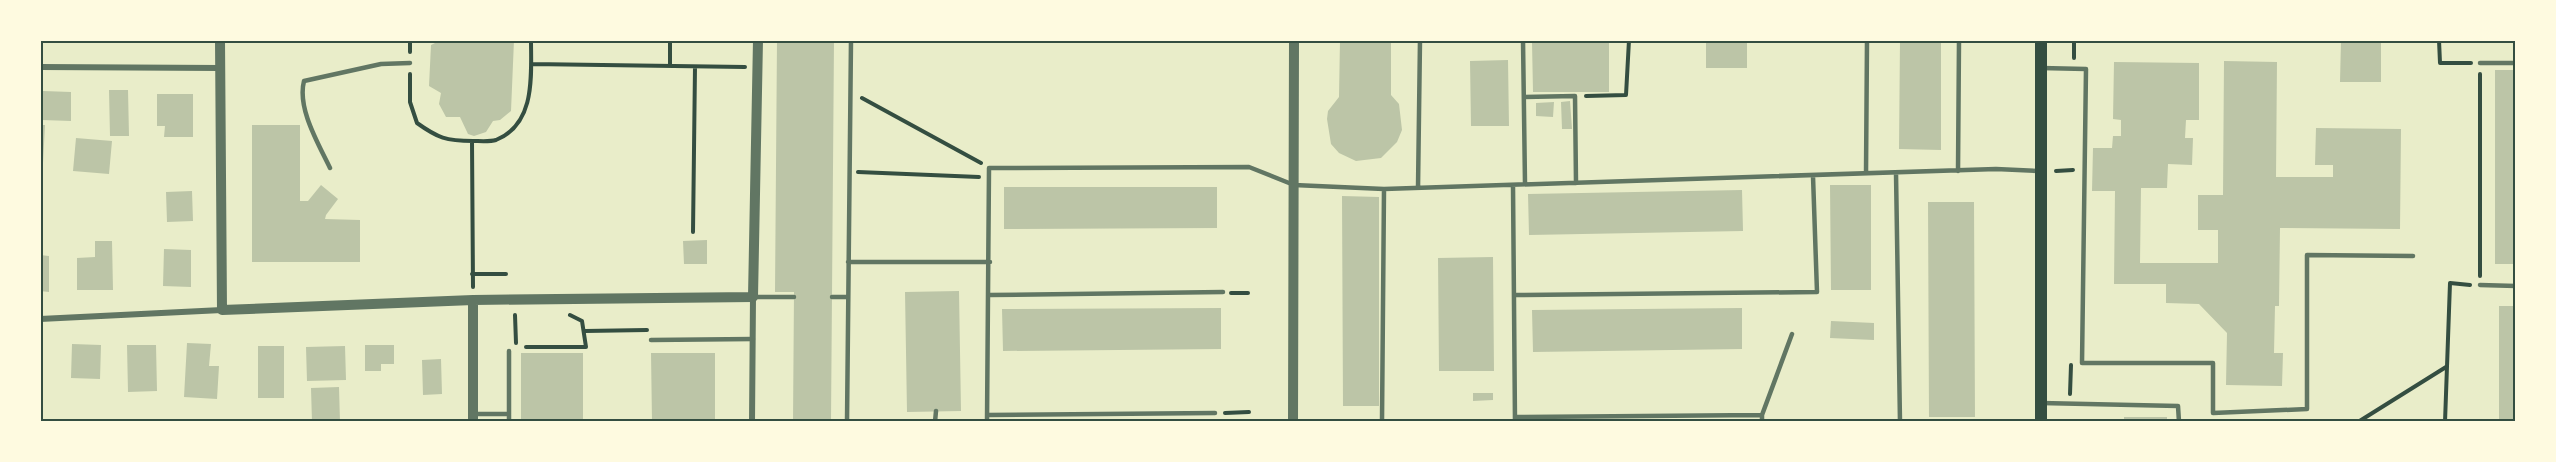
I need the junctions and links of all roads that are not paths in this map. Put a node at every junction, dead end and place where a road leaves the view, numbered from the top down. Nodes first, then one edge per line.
1 (220, 40) edge
2 (758, 40) edge
3 (851, 40) edge
4 (1294, 40) edge
5 (1420, 40) edge
6 (1523, 40) edge
7 (1866, 40) edge
8 (1959, 40) edge
9 (2041, 40) edge
10 (410, 63) road end
11 (2480, 63) road end
12 (2516, 63) edge
13 (40, 67) edge
14 (220, 68) junction
15 (2041, 68) junction
16 (1524, 97) junction
17 (330, 168) dead end
18 (1958, 171) junction
19 (2041, 171) junction
20 (1896, 172) junction
21 (1866, 173) junction
22 (1813, 176) junction
23 (1576, 183) junction
24 (1525, 184) junction
25 (1294, 185) junction
26 (1513, 185) junction
27 (1418, 188) junction
28 (1384, 189) junction
29 (2414, 256) dead end
30 (848, 262) junction
31 (990, 262) junction
32 (2480, 285) road end
33 (2516, 286) edge
34 (1223, 292) dead end
35 (989, 295) junction
36 (1514, 295) junction
37 (753, 297) junction
38 (794, 297) dead end
39 (832, 297) dead end
40 (848, 297) junction
41 (473, 300) junction
42 (222, 310) junction
43 (40, 318) edge
44 (1792, 334) dead end
45 (753, 339) junction
46 (651, 340) road end
47 (509, 351) dead end
48 (2041, 403) junction
49 (936, 411) dead end
50 (1215, 413) road end
51 (509, 414) junction
52 (987, 415) junction
53 (473, 418) edge
54 (1762, 418) edge
55 (1515, 419) edge
56 (509, 422) edge
57 (753, 422) edge
58 (847, 422) edge
59 (935, 422) edge
60 (987, 422) edge
61 (1293, 422) edge
62 (1382, 422) edge
63 (1900, 422) edge
64 (2041, 422) edge
65 (2179, 422) edge

1 - 14 street
2 - 37 street
3 - 30 lane
4 - 25 street
5 - 27 lane
6 - 16 lane
7 - 21 lane
8 - 18 lane
9 - 15 main road
10 - 17 lane
11 - 12 lane
13 - 14 street
14 - 42 street
15 - 19 main road
15 - 29 lane
16 - 23 lane
16 - 24 lane
18 - 19 lane
18 - 20 lane
19 - 48 main road
20 - 21 lane
20 - 63 lane
21 - 22 lane
22 - 23 lane
22 - 36 lane
23 - 24 lane
24 - 26 lane
25 - 28 lane
25 - 31 lane
25 - 61 street
26 - 27 lane
26 - 36 lane
27 - 28 lane
28 - 62 lane
30 - 31 lane
30 - 40 lane
31 - 35 lane
32 - 33 lane
34 - 35 lane
35 - 52 lane
36 - 55 lane
37 - 38 lane
37 - 41 street
37 - 45 street
39 - 40 lane
40 - 58 lane
41 - 42 street
41 - 53 street
42 - 43 street
44 - 54 lane
45 - 46 lane
45 - 57 street
47 - 51 lane
48 - 64 main road
48 - 65 lane
49 - 59 lane
50 - 52 lane
51 - 53 lane
51 - 56 lane
52 - 60 lane
54 - 55 lane

